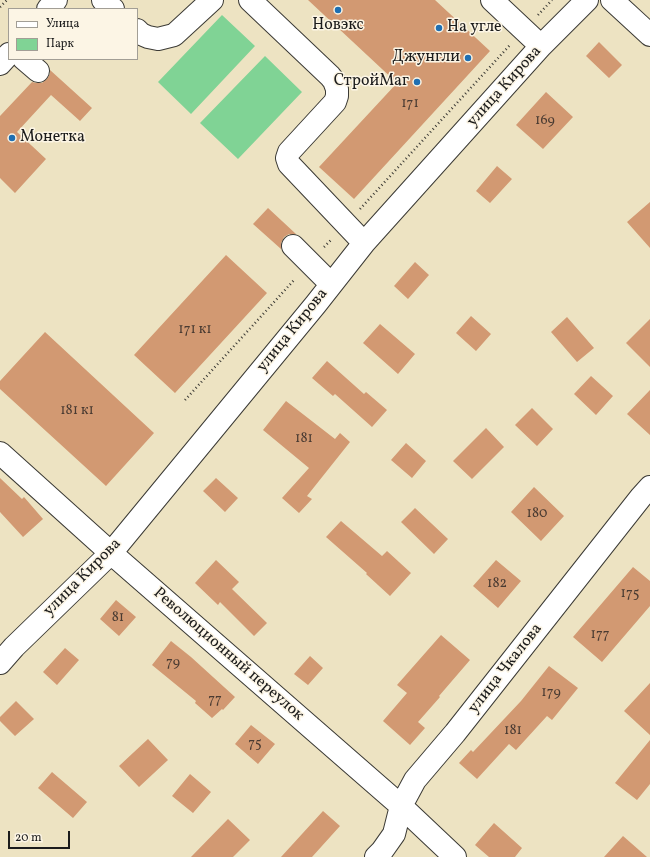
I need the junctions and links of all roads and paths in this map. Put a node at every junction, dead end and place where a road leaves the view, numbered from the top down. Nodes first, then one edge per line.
1 (7, 0) edge
2 (56, 0) edge
3 (103, 0) edge
4 (212, 0) edge
5 (250, 0) edge
6 (492, 0) edge
7 (587, 0) edge
8 (612, 0) edge
9 (0, 7) edge
10 (49, 8) edge
11 (112, 8) edge
12 (138, 31) edge
13 (650, 35) edge
14 (541, 46) junction
15 (8, 55) edge
16 (0, 64) edge
17 (364, 243) junction
18 (293, 246) dead end
19 (331, 284) junction
20 (0, 453) edge
21 (650, 487) edge
22 (111, 553) junction
23 (0, 663) edge
24 (401, 806) junction
25 (376, 857) edge
26 (455, 857) edge

1 - 9 path
2 - 10 street
3 - 11 street
4 - 12 street
5 - 17 street
6 - 14 street
7 - 14 street, улица Кирова
8 - 13 street
14 - 17 street, улица Кирова
15 - 16 street
17 - 19 street, улица Кирова
18 - 19 street
19 - 22 street, улица Кирова
20 - 22 street, Революционный переулок
21 - 24 street, улица Чкалова
22 - 23 street, улица Кирова
22 - 24 street, Революционный переулок
24 - 25 street, улица Чкалова
24 - 26 street, Революционный переулок

